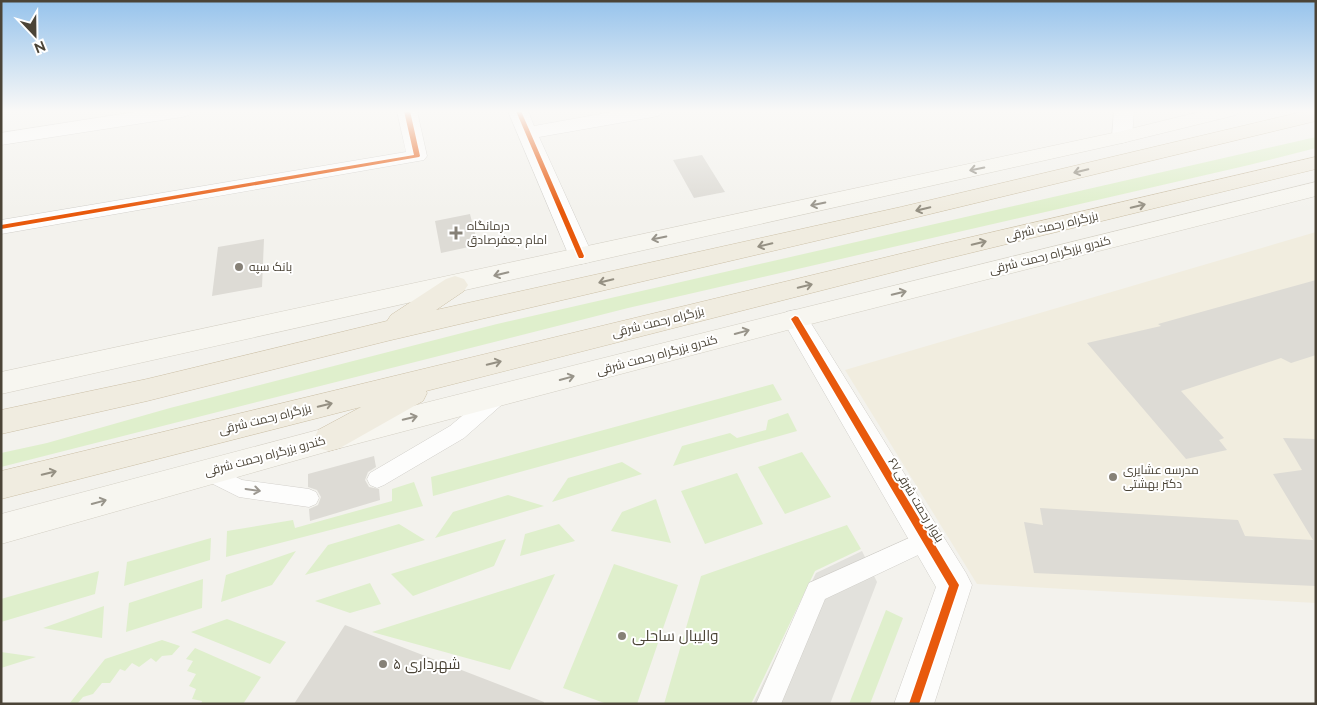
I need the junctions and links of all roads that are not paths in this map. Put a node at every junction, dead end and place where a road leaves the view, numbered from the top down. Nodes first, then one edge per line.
1 (414, 144) edge
2 (531, 144) edge
3 (1091, 144) edge
4 (1194, 144) edge
5 (1316, 162) edge
6 (1316, 168) edge
7 (1284, 171) junction
8 (1316, 189) edge
9 (1, 228) edge
10 (582, 256) junction
11 (454, 284) junction
12 (795, 318) junction
13 (388, 331) junction
14 (447, 375) junction
15 (1, 383) edge
16 (499, 396) junction
17 (1, 422) edge
18 (329, 439) junction
19 (208, 472) junction
20 (377, 479) dead end
21 (1, 485) edge
22 (309, 498) dead end
23 (1, 529) edge
24 (927, 540) junction
25 (768, 704) edge
26 (914, 704) edge

1 - 9 street
2 - 10 street
3 -> 10 main road
4 -> 13 highway
5 - 7 highway, بزرگراه رحمت شرقی
6 - 7 highway
14 -> 7 highway, بزرگراه رحمت شرقی
12 -> 8 main road, کندرو بزرگراه رحمت شرقی
10 -> 11 main road
11 - 13 highway
11 - 15 main road
16 -> 12 main road, کندرو بزرگراه رحمت شرقی
12 - 24 street, بلوار رحمت شرقی۶۷
13 - 17 highway
14 - 18 highway
21 -> 14 highway, بزرگراه رحمت شرقی
18 -> 16 main road, کندرو بزرگراه رحمت شرقی
16 - 20 lane
18 - 19 main road, کندرو بزرگراه رحمت شرقی
19 -> 22 lane
23 -> 19 main road, کندرو بزرگراه رحمت شرقی
24 - 25 lane
24 - 26 street, بلوار رحمت شرقی۶۷

